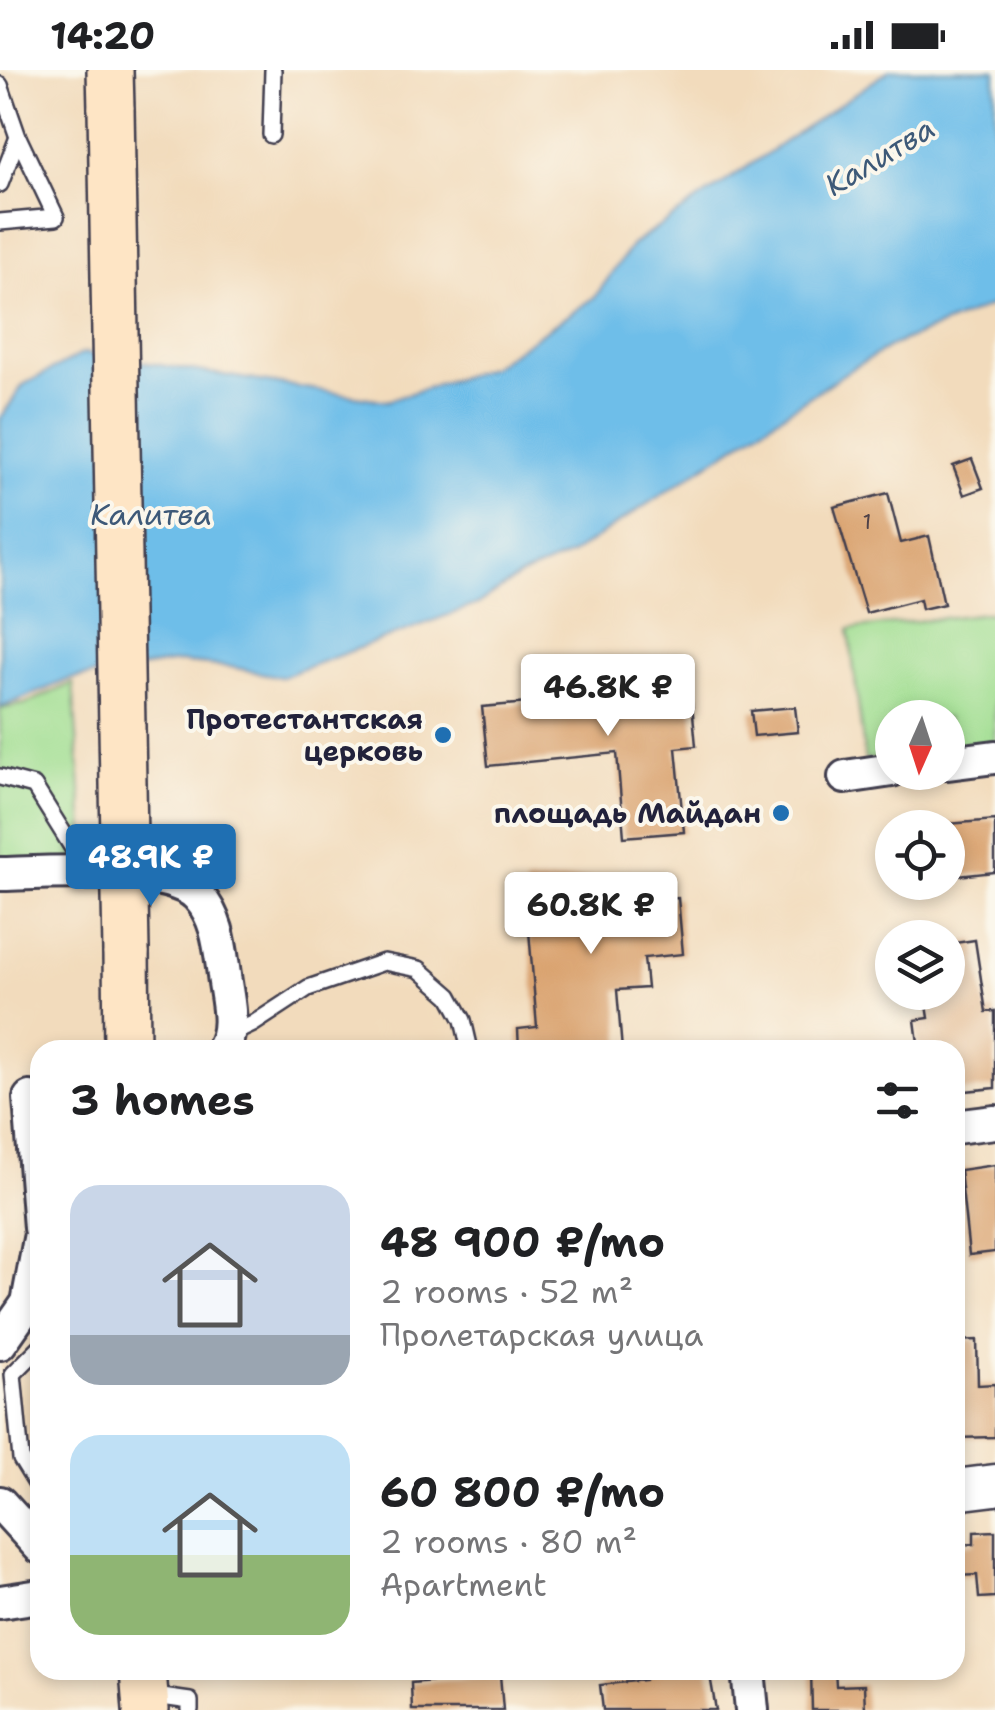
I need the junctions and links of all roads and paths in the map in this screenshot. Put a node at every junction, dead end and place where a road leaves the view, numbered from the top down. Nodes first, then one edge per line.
1 (273, 70) edge
2 (0, 84) edge
3 (110, 90) edge
4 (270, 135) dead end
5 (18, 137) junction
6 (0, 184) edge
7 (0, 222) edge
8 (995, 757) edge
9 (965, 761) edge
10 (875, 772) edge
11 (845, 776) dead end
12 (0, 777) edge
13 (87, 871) junction
14 (0, 874) edge
15 (127, 1040) edge
16 (227, 1040) edge
17 (230, 1040) edge
18 (467, 1040) edge
19 (995, 1122) edge
20 (965, 1126) edge
21 (30, 1293) edge
22 (0, 1342) edge
23 (30, 1357) edge
24 (30, 1474) edge
25 (995, 1485) edge
26 (965, 1489) edge
27 (0, 1503) edge
28 (30, 1536) edge
29 (30, 1598) edge
30 (0, 1602) edge
31 (749, 1680) edge
32 (145, 1691) edge
33 (190, 1710) edge
34 (752, 1710) edge

1 - 4 lane
2 - 5 lane
3 - 15 main road, bridge
5 - 6 lane
5 - 7 lane
8 - 9 street
10 - 11 street
12 - 13 lane
13 - 14 street
13 - 16 street
17 - 18 lane
19 - 20 street
21 - 22 street
23 - 24 lane
25 - 26 street
27 - 28 street
29 - 30 street
31 - 34 street
32 - 33 lane

